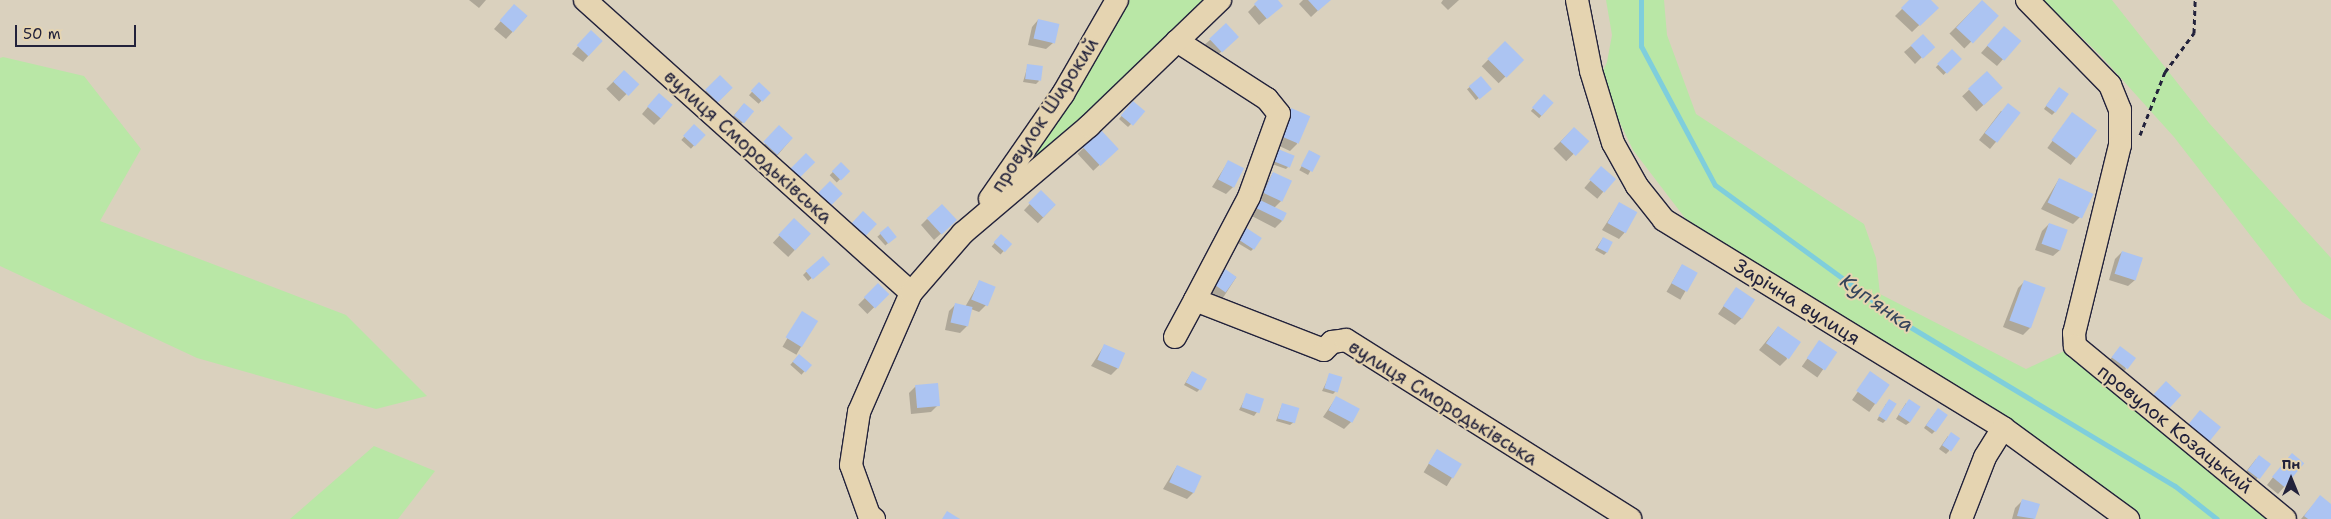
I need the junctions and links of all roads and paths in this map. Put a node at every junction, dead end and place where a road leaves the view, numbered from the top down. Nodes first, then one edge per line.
1 (585, 0) edge
2 (1117, 0) edge
3 (1220, 0) edge
4 (1578, 0) edge
5 (2027, 0) edge
6 (2195, 0) edge
7 (1178, 41) junction
8 (2139, 138) dead end
9 (970, 227) junction
10 (911, 293) junction
11 (1194, 300) junction
12 (1175, 337) dead end
13 (2002, 428) junction
14 (872, 517) edge
15 (1630, 519) edge
16 (1961, 519) edge
17 (2128, 519) edge
18 (2285, 519) edge

1 - 10 street, вулиця Смородьківська
2 - 9 street, провулок Широкий
3 - 7 street
4 - 13 street, Зарічна вулиця
5 - 18 street, провулок Козацький
6 - 8 path
7 - 9 street
7 - 11 street
9 - 10 street
10 - 14 street
11 - 12 street
11 - 15 street, вулиця Смородьківська
13 - 16 street
13 - 17 street, Зарічна вулиця

